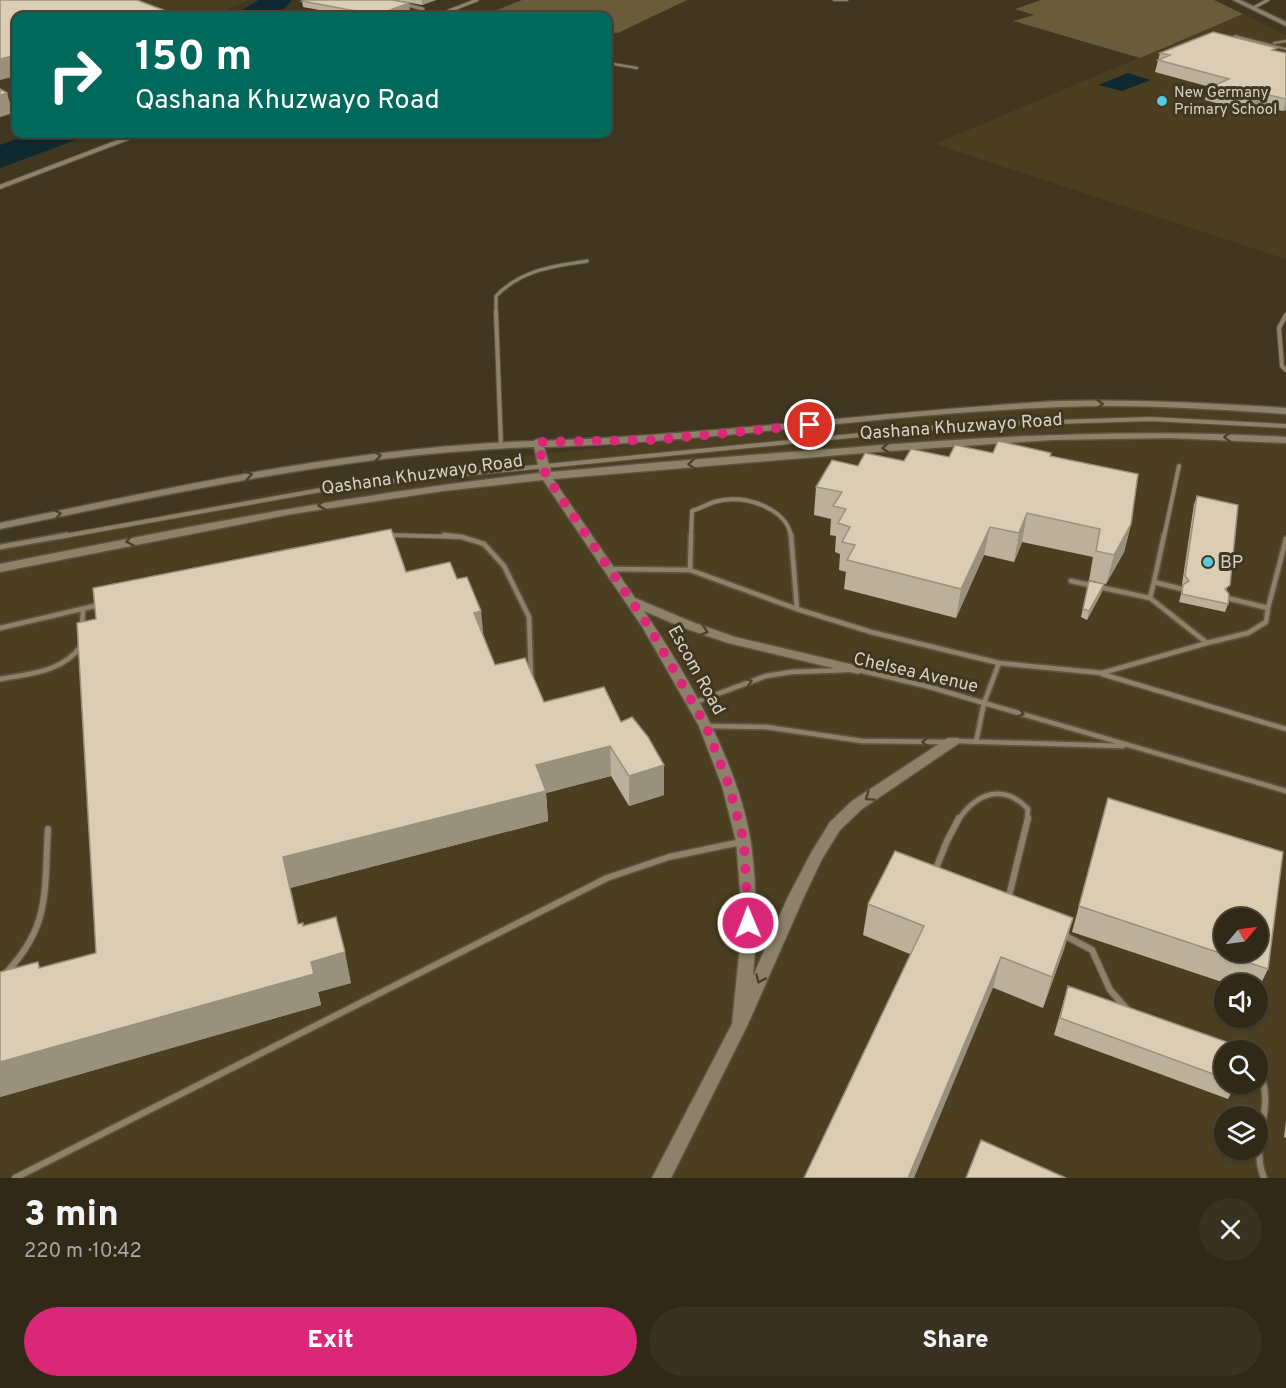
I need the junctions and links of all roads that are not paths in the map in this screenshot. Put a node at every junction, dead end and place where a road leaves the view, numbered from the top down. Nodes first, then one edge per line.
1 (477, 0) edge
2 (834, 0) edge
3 (847, 0) edge
4 (1236, 0) edge
5 (1268, 0) edge
6 (398, 3) edge
7 (1253, 8) junction
8 (422, 12) edge
9 (446, 12) edge
10 (1286, 24) edge
11 (1235, 36) edge
12 (1286, 41) edge
13 (1272, 44) junction
14 (1286, 49) edge
15 (612, 64) edge
16 (637, 68) dead end
17 (129, 138) edge
18 (0, 188) edge
19 (587, 261) dead end
20 (1286, 315) edge
21 (1286, 370) edge
22 (1286, 411) edge
23 (1286, 426) edge
24 (1286, 440) edge
25 (538, 442) junction
26 (501, 445) junction
27 (1179, 465) dead end
28 (545, 470) junction
29 (0, 526) edge
30 (387, 535) edge
31 (1286, 539) edge
32 (0, 547) edge
33 (0, 568) edge
34 (610, 569) junction
35 (690, 570) junction
36 (1071, 581) dead end
37 (1154, 582) junction
38 (1182, 589) edge
39 (1150, 598) junction
40 (1227, 598) edge
41 (631, 600) junction
42 (103, 604) edge
43 (1268, 608) junction
44 (797, 609) junction
45 (82, 610) junction
46 (0, 628) edge
47 (82, 633) edge
48 (1207, 644) junction
49 (82, 645) edge
50 (999, 663) junction
51 (858, 670) junction
52 (1102, 674) junction
53 (0, 679) edge
54 (531, 682) edge
55 (693, 703) junction
56 (984, 703) junction
57 (706, 726) junction
58 (1286, 729) edge
59 (953, 741) junction
60 (976, 742) junction
61 (1131, 747) junction
62 (1286, 791) edge
63 (48, 830) dead end
64 (744, 841) junction
65 (934, 875) edge
66 (1005, 911) edge
67 (1054, 931) edge
68 (0, 979) edge
69 (1135, 1012) edge
70 (740, 1024) junction
71 (1267, 1094) edge
72 (15, 1178) edge
73 (661, 1178) edge
74 (1264, 1178) edge

1 - 9 street
2 - 3 lane
4 - 7 main road
5 - 7 street
6 - 8 street
7 - 10 main road
11 - 13 lane
12 - 13 lane
13 - 14 lane
15 - 16 lane
17 - 18 street
19 - 26 lane
20 - 21 lane
25 -> 22 main road, Qashana Khuzwayo Road
23 - 28 lane
24 -> 28 main road, Qashana Khuzwayo Road
25 - 26 main road, Qashana Khuzwayo Road
25 - 28 main road, Escom Road
29 -> 26 main road, Qashana Khuzwayo Road
27 - 37 lane
28 - 32 lane
28 -> 33 main road, Qashana Khuzwayo Road
28 - 34 main road, Escom Road
30 - 54 lane
31 - 43 lane
34 - 35 lane
34 - 41 main road, Escom Road
35 - 44 lane
35 - 44 lane
36 - 39 lane
37 - 38 lane
37 - 39 lane
39 - 48 lane
40 - 43 lane
41 -> 51 main road
41 - 55 main road, Escom Road
42 - 45 lane
43 - 48 lane
44 - 50 lane
45 - 46 lane
45 - 47 lane
48 - 52 lane
49 - 53 lane
50 - 52 lane
50 - 56 lane
55 -> 51 lane, Chelsea Avenue
51 - 56 lane, Chelsea Avenue
52 - 58 lane
55 - 57 main road, Escom Road
56 - 60 lane
56 -> 61 lane, Chelsea Avenue
59 -> 57 lane, Chelsea Avenue
57 - 64 main road, Escom Road
59 - 60 lane, Chelsea Avenue
59 -> 70 main road
60 - 61 lane, Chelsea Avenue
61 - 62 lane, Chelsea Avenue
63 - 68 lane
64 - 70 main road, Escom Road
64 - 72 lane
65 - 66 lane
67 - 69 lane
70 - 73 main road, Escom Road
71 - 74 lane

